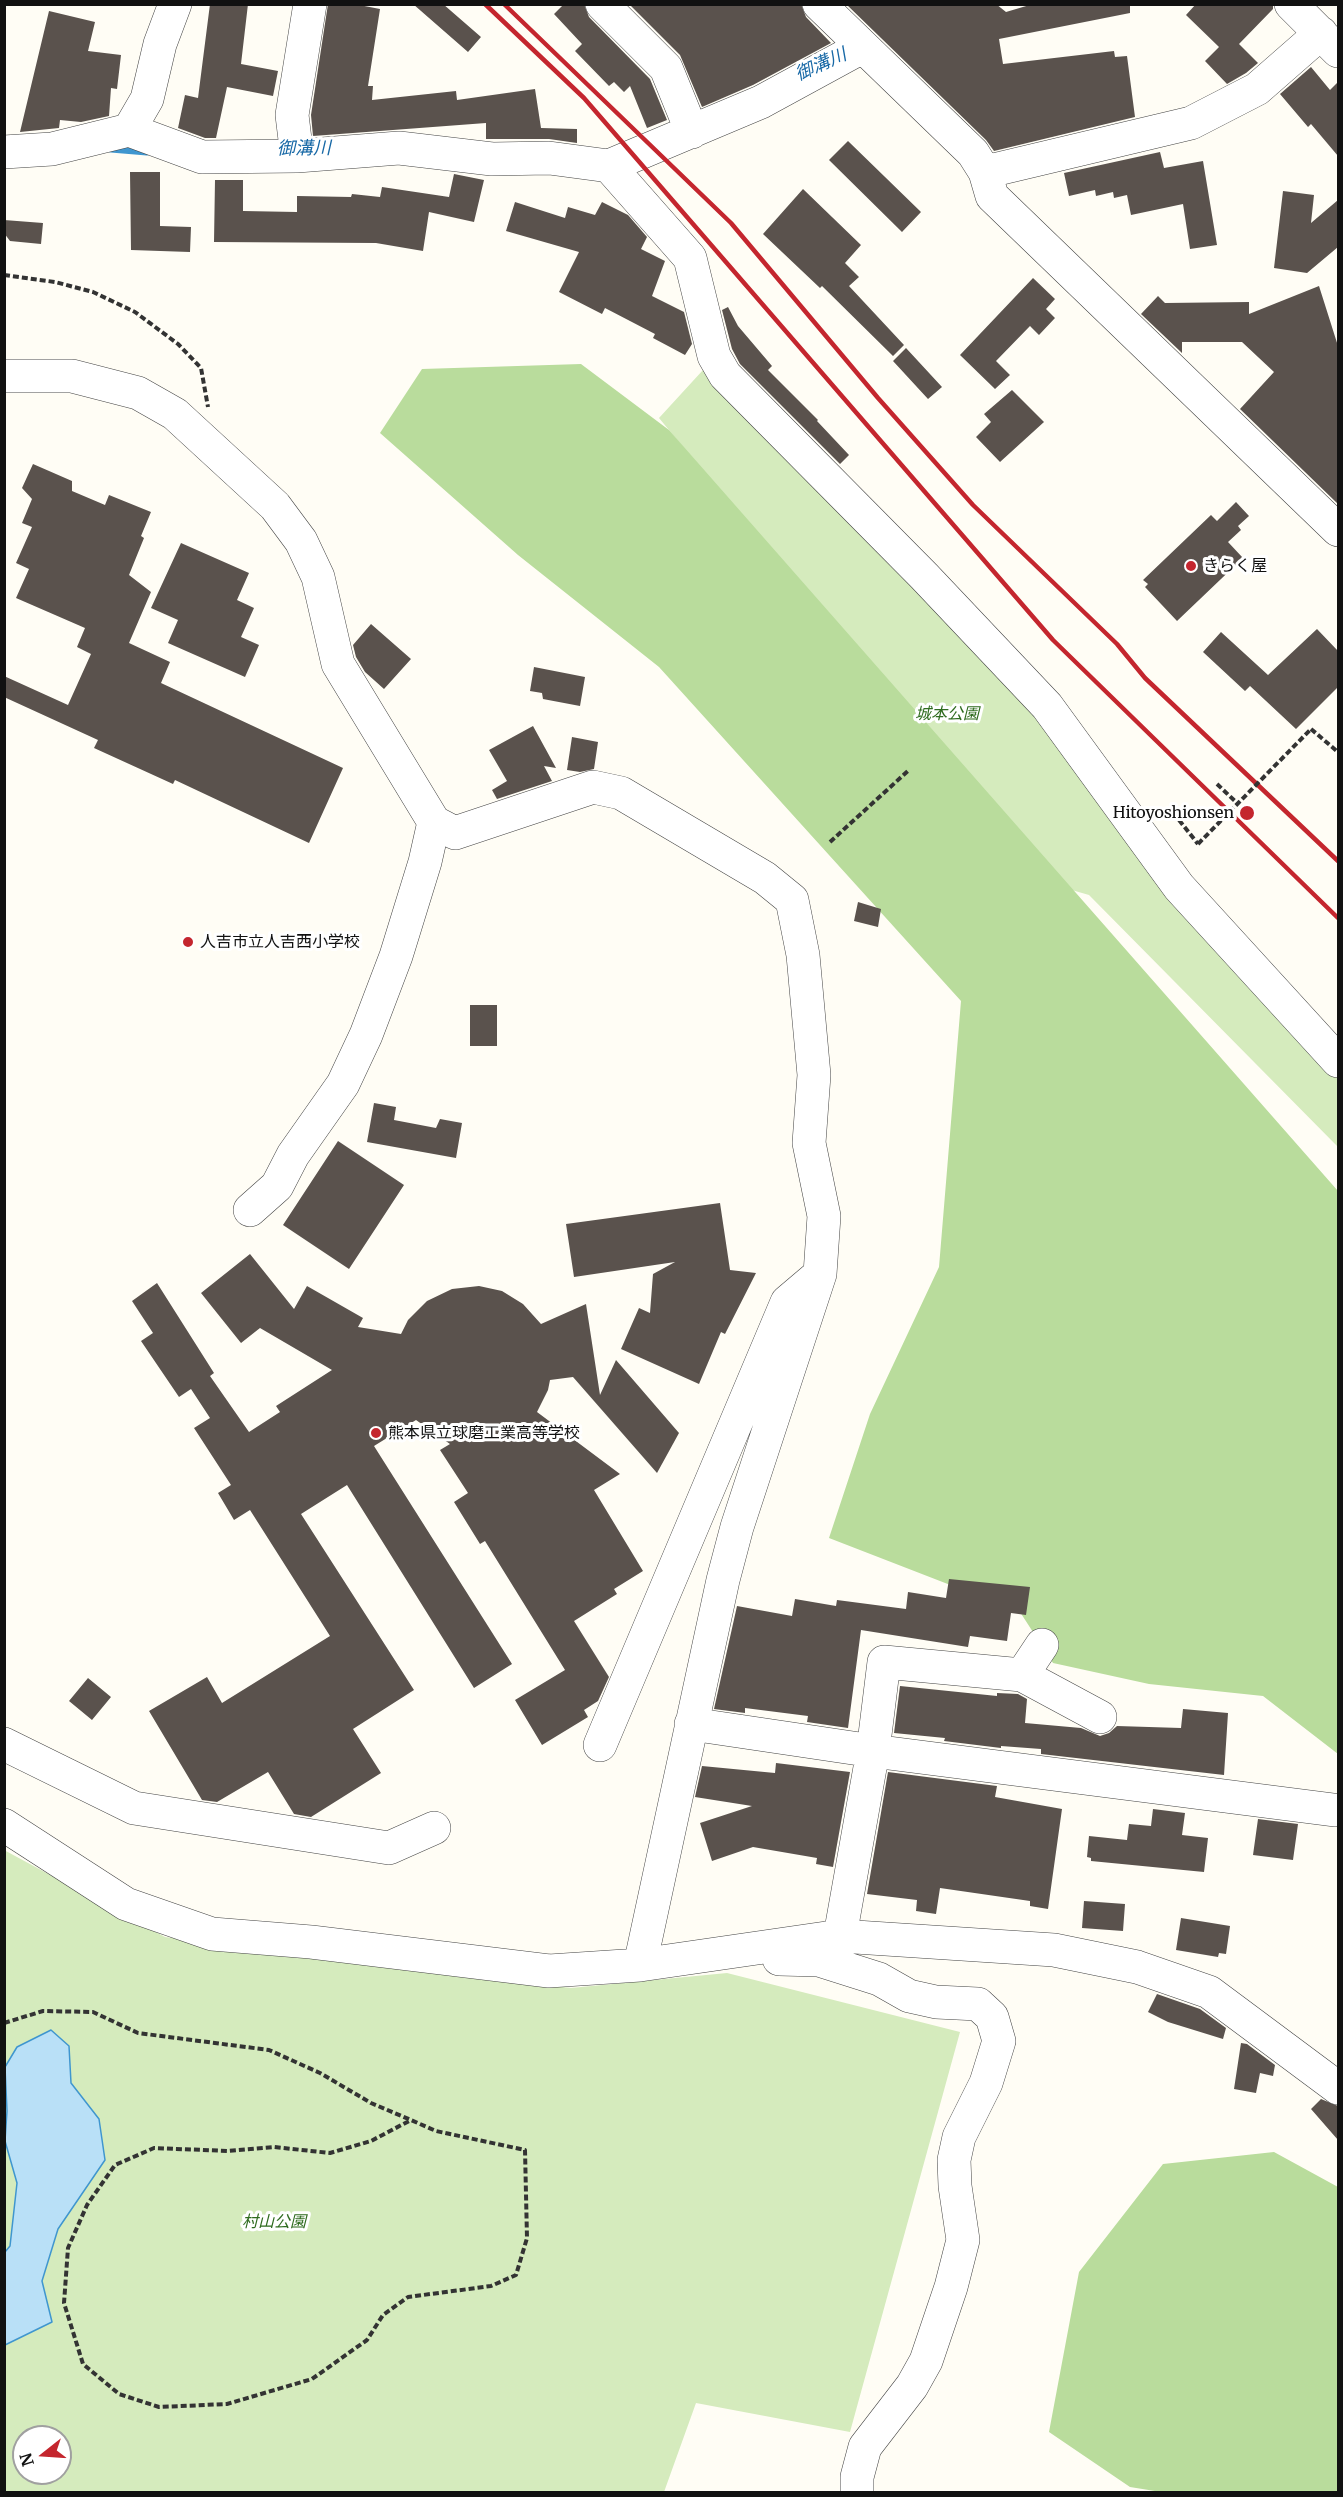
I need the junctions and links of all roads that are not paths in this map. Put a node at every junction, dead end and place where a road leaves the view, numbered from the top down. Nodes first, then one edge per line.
1 (175, 4) edge
2 (310, 4) edge
3 (602, 4) edge
4 (819, 4) edge
5 (1291, 4) edge
6 (1331, 38) edge
7 (862, 47) junction
8 (129, 130) junction
9 (692, 132) junction
10 (4, 152) edge
11 (297, 156) junction
12 (609, 166) junction
13 (985, 172) junction
14 (4, 376) edge
15 (1338, 530) edge
16 (434, 822) junction
17 (1338, 1061) edge
18 (250, 1210) dead end
19 (820, 1274) junction
20 (1042, 1646) dead end
21 (1022, 1675) junction
22 (1100, 1717) dead end
23 (691, 1724) junction
24 (4, 1744) edge
25 (600, 1745) dead end
26 (873, 1751) junction
27 (1334, 1810) dead end
28 (4, 1825) edge
29 (434, 1828) dead end
30 (840, 1936) junction
31 (721, 1952) junction
32 (640, 1965) junction
33 (1338, 2088) edge
34 (857, 2493) edge

1 - 8 street
2 - 11 street
3 - 9 street
4 - 7 street
5 - 6 street
6 - 13 street
7 - 9 street
7 - 13 street
8 - 10 street
8 - 11 street
9 - 12 street
11 - 12 street
12 - 17 street
13 - 15 street
14 - 16 street
16 - 18 street
16 - 19 street
19 - 23 street
19 - 25 street
20 - 21 street
21 - 22 street
21 - 26 street
23 - 26 street
23 - 32 street
24 - 29 street
26 - 27 street
26 - 30 street
28 - 32 street
30 - 31 street
30 - 33 street
31 - 32 street
31 - 34 street

